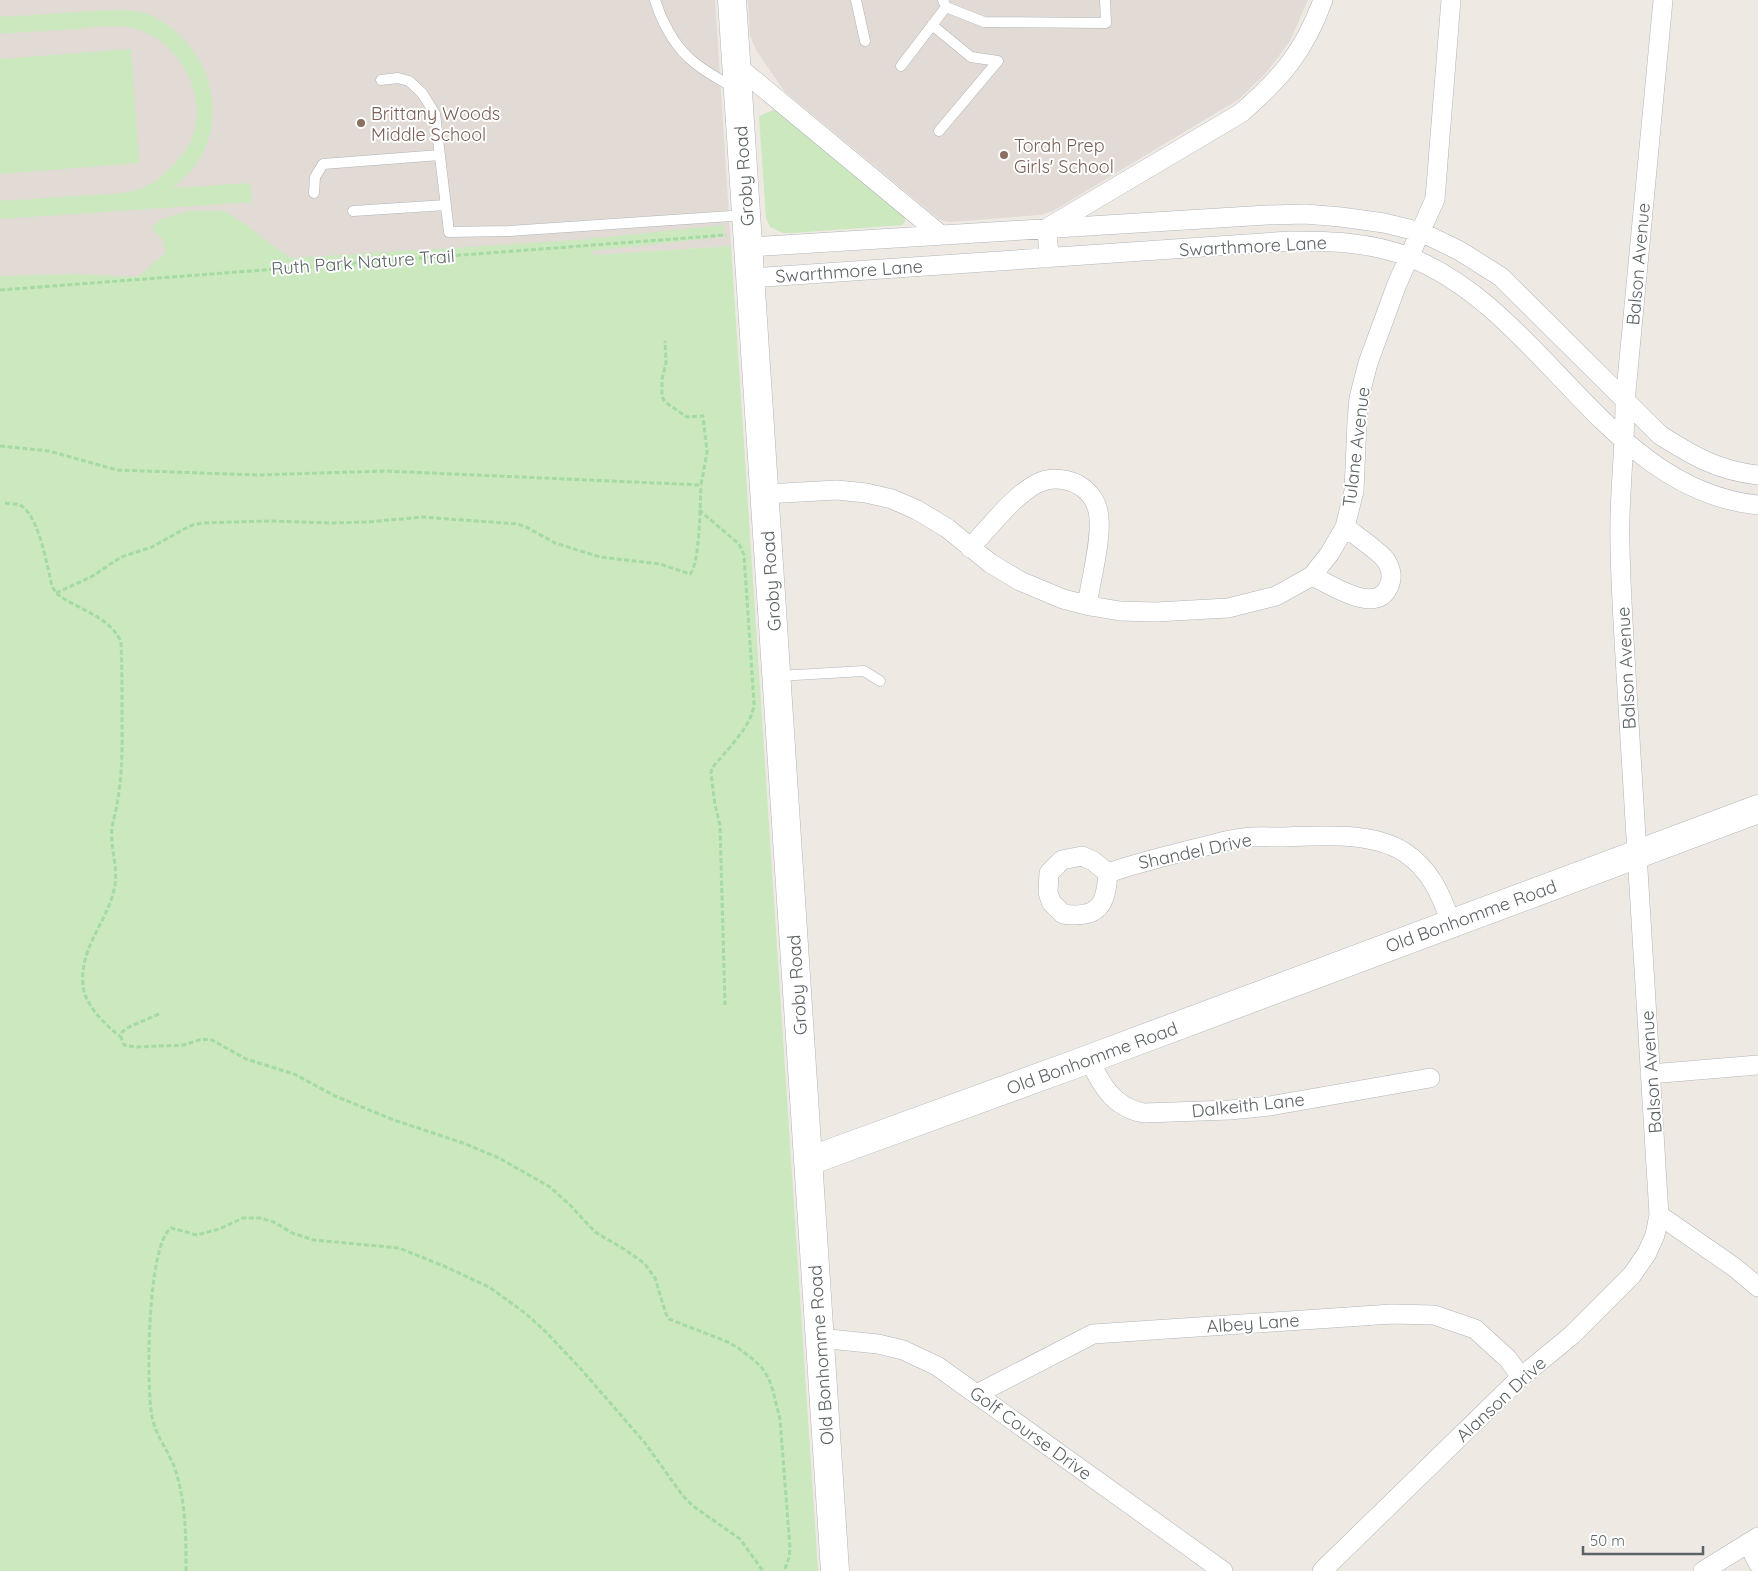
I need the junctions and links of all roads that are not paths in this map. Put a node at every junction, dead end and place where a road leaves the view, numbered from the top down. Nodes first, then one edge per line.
1 (656, 0) edge
2 (732, 0) edge
3 (856, 0) edge
4 (1105, 0) edge
5 (1323, 0) edge
6 (1452, 0) edge
7 (1663, 0) edge
8 (945, 4) edge
9 (932, 25) junction
10 (865, 40) dead end
11 (900, 66) dead end
12 (738, 78) junction
13 (381, 80) dead end
14 (939, 132) dead end
15 (440, 155) junction
16 (314, 193) dead end
17 (446, 205) junction
18 (353, 211) dead end
19 (747, 215) junction
20 (1046, 228) junction
21 (1421, 232) junction
22 (941, 235) junction
23 (738, 241) junction
24 (1409, 257) junction
25 (1050, 258) junction
26 (751, 278) junction
27 (1626, 402) junction
28 (1625, 442) junction
29 (1758, 475) edge
30 (765, 494) junction
31 (1758, 505) edge
32 (1345, 527) junction
33 (970, 548) junction
34 (1312, 576) junction
35 (1087, 605) junction
36 (777, 676) junction
37 (880, 681) dead end
38 (1758, 809) edge
39 (1637, 854) junction
40 (1108, 872) dead end
41 (1451, 923) junction
42 (1090, 1059) junction
43 (1758, 1065) edge
44 (1650, 1074) junction
45 (1430, 1078) dead end
46 (809, 1161) junction
47 (1659, 1215) junction
48 (1758, 1287) edge
49 (819, 1338) junction
50 (1521, 1377) junction
51 (977, 1394) junction
52 (1753, 1540) edge
53 (1758, 1563) edge
54 (835, 1571) edge
55 (1223, 1571) edge
56 (1322, 1571) edge
57 (1703, 1571) edge

1 - 12 lane
2 - 12 street, Groby Road
3 - 10 lane
4 - 8 lane
5 - 20 street
6 - 21 street, Tulane Avenue
7 - 27 street, Balson Avenue
8 - 9 lane
9 - 11 lane
9 - 14 lane
12 - 19 street, Groby Road
12 - 22 street
13 - 15 lane
15 - 16 lane
15 - 17 lane
17 - 18 lane
17 - 19 lane
19 - 23 street, Groby Road
20 - 21 street, Swarthmore Lane
20 - 22 street, Swarthmore Lane
20 - 25 street
21 - 24 street, Tulane Avenue
21 - 27 street, Swarthmore Lane
22 - 23 street, Swarthmore Lane
23 - 26 street, Groby Road
24 - 25 street, Swarthmore Lane
24 - 28 street, Swarthmore Lane
24 - 32 street, Tulane Avenue
25 - 26 street, Swarthmore Lane
26 - 30 street, Groby Road
27 - 28 street, Balson Avenue
27 - 29 street, Swarthmore Lane
28 - 31 street, Swarthmore Lane
28 - 39 street, Balson Avenue
30 - 33 street, Tulane Avenue
30 - 36 street, Groby Road
32 - 34 street, Tulane Avenue
32 - 34 street
33 - 35 street, Tulane Avenue
33 - 35 street
34 - 35 street, Tulane Avenue
36 - 37 lane
36 - 46 street, Groby Road
38 - 39 street, Old Bonhomme Road
39 - 41 street, Old Bonhomme Road
39 - 44 street, Balson Avenue
40 - 41 street, Shandel Drive
41 - 42 street, Old Bonhomme Road
42 - 45 street, Dalkeith Lane
42 - 46 street, Old Bonhomme Road
43 - 44 street
44 - 47 street, Balson Avenue
46 - 49 street, Old Bonhomme Road
47 - 48 street
47 - 50 street, Alanson Drive
49 - 51 street, Golf Course Drive
49 - 54 street, Old Bonhomme Road
50 - 51 street, Albey Lane
50 - 56 street, Alanson Drive
51 - 55 street, Golf Course Drive
52 - 53 street
52 - 57 street

